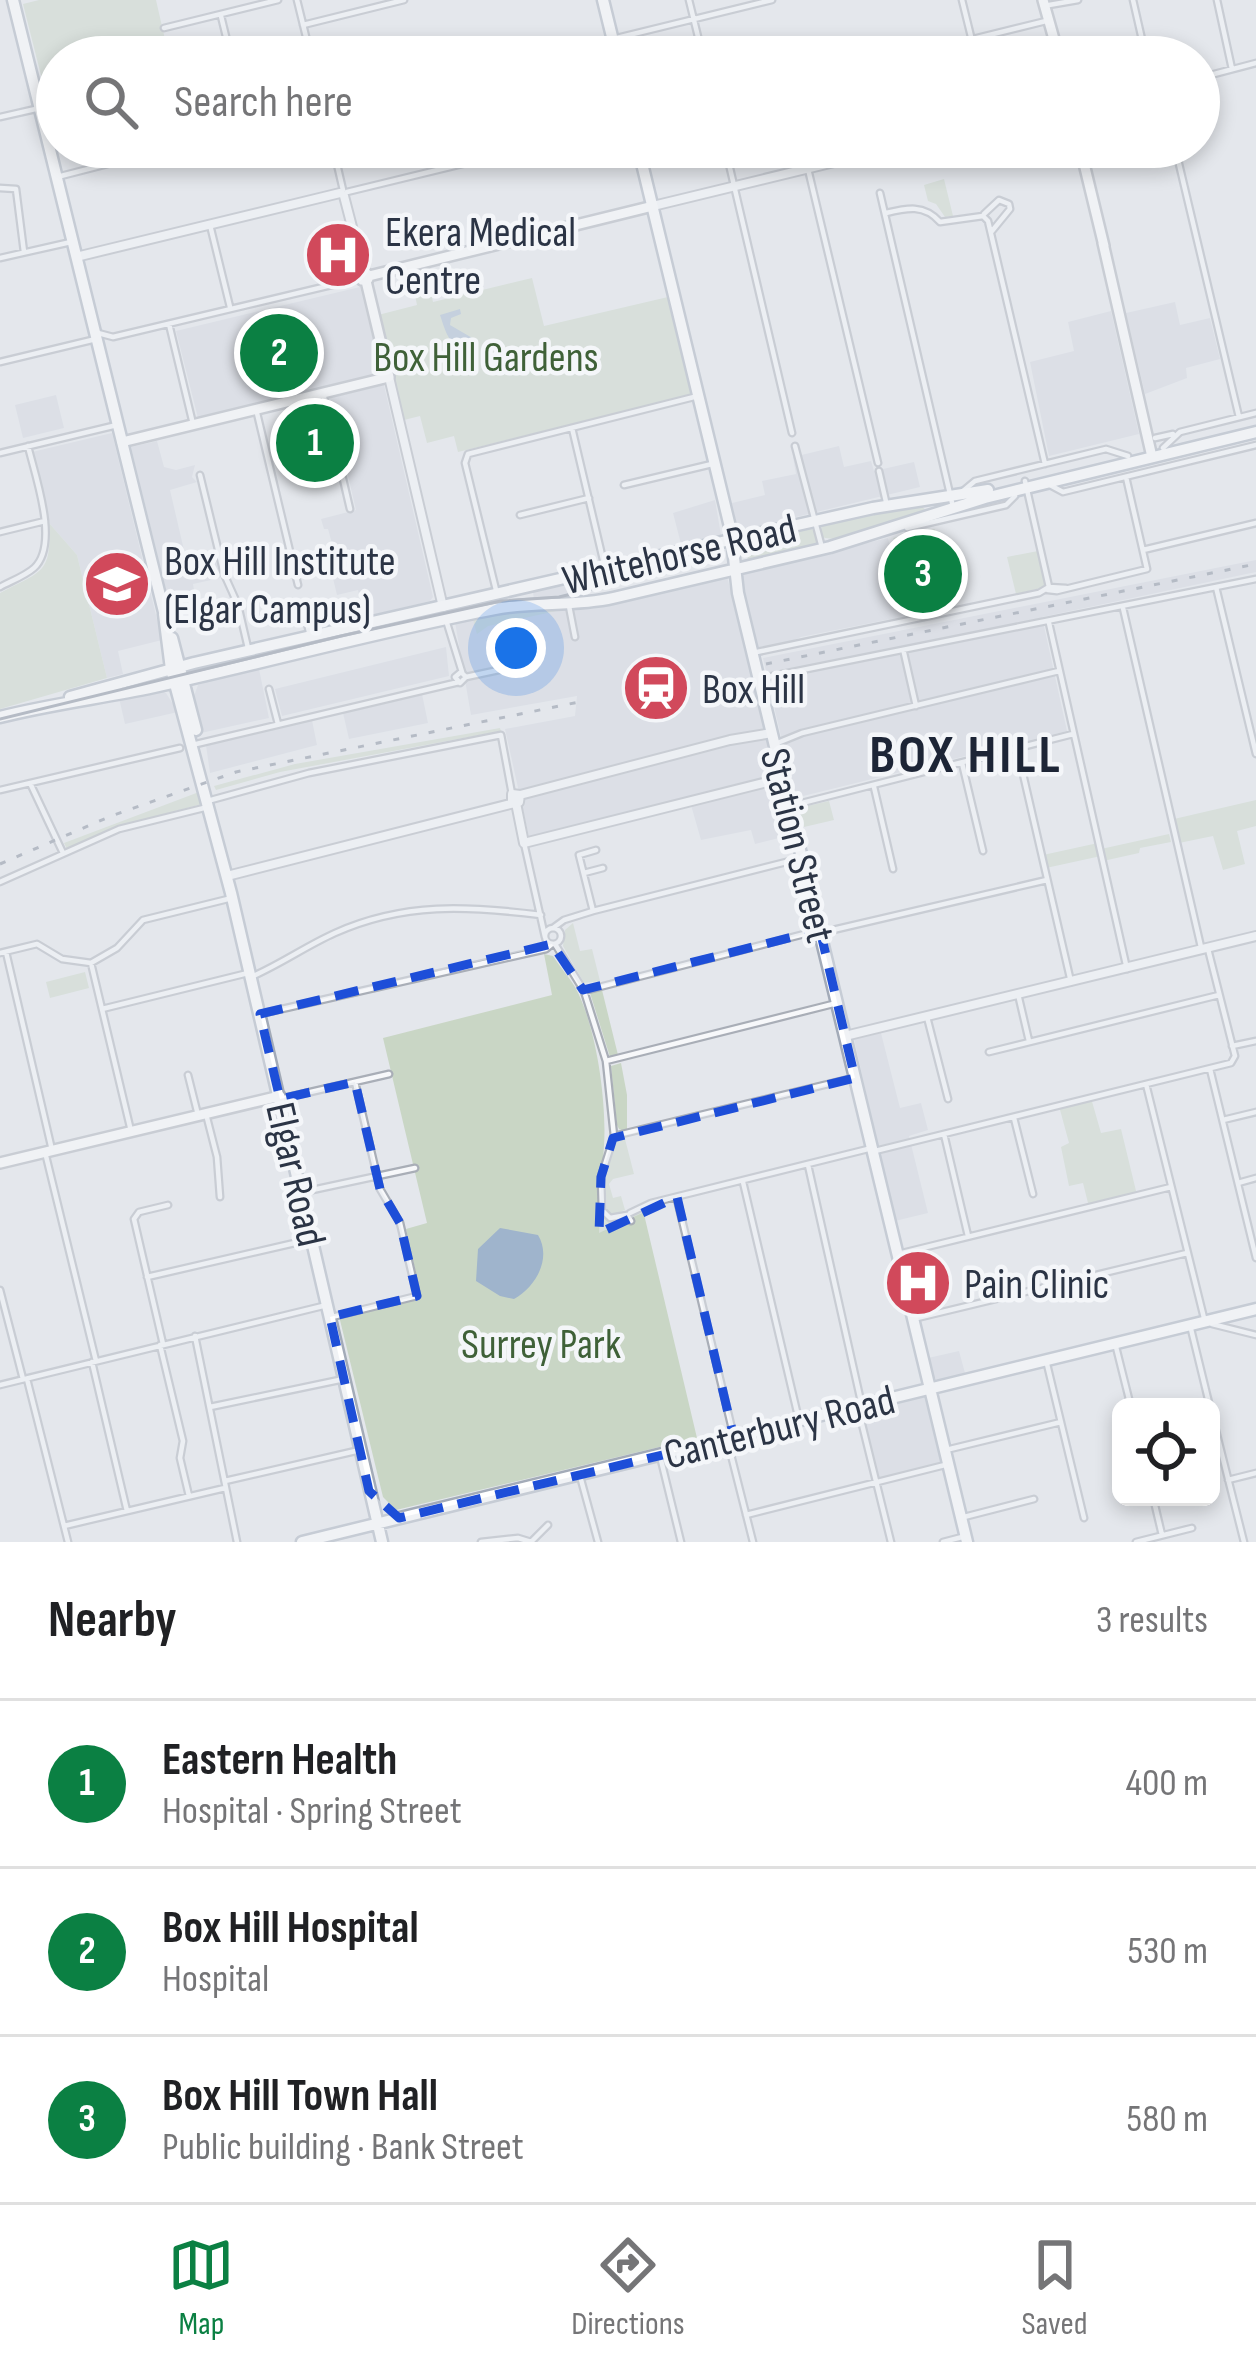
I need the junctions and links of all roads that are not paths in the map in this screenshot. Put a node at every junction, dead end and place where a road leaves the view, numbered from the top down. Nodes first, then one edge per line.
1 (278, 0) edge
2 (297, 0) edge
3 (404, 0) edge
4 (603, 0) edge
5 (689, 0) edge
6 (772, 0) edge
7 (962, 0) edge
8 (1078, 0) edge
9 (1133, 0) edge
10 (1217, 0) edge
11 (15, 2) edge
12 (1047, 7) edge
13 (0, 10) edge
14 (221, 14) junction
15 (694, 19) junction
16 (303, 25) junction
17 (164, 28) dead end
18 (226, 36) edge
19 (306, 36) edge
20 (612, 36) edge
21 (621, 36) edge
22 (698, 36) edge
23 (970, 36) edge
24 (978, 36) edge
25 (1141, 36) edge
26 (1256, 63) edge
27 (1232, 69) junction
28 (1220, 72) edge
29 (36, 91) edge
30 (36, 109) edge
31 (0, 117) edge
32 (55, 168) edge
33 (92, 168) edge
34 (338, 168) edge
35 (444, 168) edge
36 (643, 168) edge
37 (730, 168) edge
38 (812, 168) edge
39 (1085, 168) edge
40 (1180, 168) edge
41 (808, 169) junction
42 (57, 177) junction
43 (735, 187) junction
44 (0, 188) edge
45 (344, 192) junction
46 (880, 193) dead end
47 (653, 206) junction
48 (886, 214) junction
49 (983, 216) junction
50 (210, 225) junction
51 (992, 231) junction
52 (73, 241) junction
53 (24, 252) junction
54 (76, 257) junction
55 (0, 258) edge
56 (365, 277) junction
57 (230, 309) junction
58 (169, 324) junction
59 (95, 334) junction
60 (113, 337) junction
61 (100, 353) junction
62 (0, 362) edge
63 (388, 376) junction
64 (323, 393) junction
65 (698, 396) junction
66 (256, 410) junction
67 (1256, 413) edge
68 (1239, 417) junction
69 (193, 424) junction
70 (117, 425) junction
71 (572, 428) junction
72 (1256, 429) edge
73 (1180, 432) junction
74 (792, 433) dead end
75 (122, 442) junction
76 (1256, 445) edge
77 (28, 446) junction
78 (795, 446) dead end
79 (1155, 448) junction
80 (0, 453) edge
81 (1128, 456) junction
82 (714, 464) junction
83 (1045, 464) junction
84 (200, 475) dead end
85 (1126, 476) junction
86 (1047, 483) junction
87 (624, 485) dead end
88 (1022, 486) junction
89 (589, 498) junction
90 (926, 500) junction
91 (954, 500) junction
92 (887, 506) junction
93 (350, 509) dead end
94 (520, 515) dead end
95 (934, 518) junction
96 (45, 521) junction
97 (813, 522) junction
98 (1256, 523) edge
99 (0, 532) edge
100 (731, 540) junction
101 (824, 548) junction
102 (1143, 550) junction
103 (606, 569) junction
104 (733, 570) junction
105 (1256, 579) edge
106 (298, 585) dead end
107 (0, 586) edge
108 (1216, 587) junction
109 (1048, 588) junction
110 (497, 594) junction
111 (568, 606) junction
112 (1123, 608) junction
113 (304, 609) dead end
114 (445, 614) junction
115 (1048, 622) junction
116 (310, 637) junction
117 (575, 637) dead end
118 (249, 651) junction
119 (904, 651) junction
120 (756, 654) junction
121 (177, 668) junction
122 (508, 668) dead end
123 (1060, 671) junction
124 (211, 673) junction
125 (758, 676) junction
126 (460, 677) junction
127 (269, 689) dead end
128 (185, 699) junction
129 (51, 704) junction
130 (916, 706) junction
131 (0, 717) edge
132 (278, 724) junction
133 (1073, 734) junction
134 (773, 739) junction
135 (190, 745) junction
136 (1017, 748) junction
137 (1256, 754) edge
138 (962, 762) junction
139 (783, 778) junction
140 (30, 783) junction
141 (873, 785) junction
142 (0, 790) edge
143 (514, 796) junction
144 (211, 803) junction
145 (789, 806) junction
146 (524, 843) junction
147 (596, 850) dead end
148 (983, 851) dead end
149 (63, 853) junction
150 (802, 858) junction
151 (604, 868) dead end
152 (893, 869) dead end
153 (584, 873) junction
154 (227, 876) junction
155 (1047, 880) junction
156 (0, 882) edge
157 (232, 898) junction
158 (593, 911) junction
159 (541, 917) junction
160 (554, 929) junction
161 (820, 932) junction
162 (1256, 936) edge
163 (550, 941) junction
164 (1205, 949) junction
165 (3, 953) edge
166 (91, 963) junction
167 (1127, 969) junction
168 (251, 975) junction
169 (1071, 982) junction
170 (584, 991) junction
171 (1018, 994) junction
172 (1219, 995) junction
173 (837, 1003) junction
174 (103, 1009) junction
175 (260, 1014) junction
176 (927, 1016) junction
177 (845, 1036) junction
178 (1030, 1041) junction
179 (1256, 1041) edge
180 (1232, 1046) junction
181 (989, 1052) dead end
182 (606, 1061) junction
183 (1210, 1069) junction
184 (389, 1074) dead end
185 (188, 1075) dead end
186 (855, 1078) junction
187 (355, 1082) junction
188 (1146, 1084) junction
189 (280, 1098) junction
190 (948, 1099) dead end
191 (1256, 1112) edge
192 (202, 1114) junction
193 (1014, 1117) junction
194 (1222, 1120) junction
195 (131, 1130) junction
196 (944, 1134) junction
197 (614, 1136) junction
198 (873, 1150) junction
199 (48, 1151) junction
200 (0, 1163) edge
201 (808, 1165) junction
202 (415, 1168) dead end
203 (377, 1176) junction
204 (1256, 1178) edge
205 (742, 1181) junction
206 (1238, 1183) junction
207 (1171, 1187) junction
208 (302, 1192) junction
209 (1033, 1194) dead end
210 (220, 1196) dead end
211 (676, 1197) junction
212 (168, 1205) dead end
213 (968, 1236) junction
214 (312, 1239) junction
215 (1254, 1243) edge
216 (1187, 1252) junction
217 (898, 1253) junction
218 (1256, 1258) edge
219 (147, 1277) junction
220 (0, 1290) edge
221 (1256, 1309) edge
222 (329, 1311) junction
223 (913, 1319) junction
224 (1205, 1322) junction
225 (1190, 1325) junction
226 (1256, 1335) edge
227 (195, 1336) junction
228 (1115, 1343) junction
229 (161, 1344) junction
230 (1046, 1360) junction
231 (94, 1362) junction
232 (344, 1378) junction
233 (25, 1379) junction
234 (0, 1385) edge
235 (930, 1388) junction
236 (1129, 1398) edge
237 (1207, 1398) edge
238 (860, 1406) junction
239 (210, 1407) junction
240 (799, 1422) junction
241 (1061, 1422) junction
242 (731, 1439) junction
243 (1220, 1448) edge
244 (360, 1450) junction
245 (945, 1450) junction
246 (660, 1456) junction
247 (948, 1465) junction
248 (1256, 1473) edge
249 (580, 1476) junction
250 (1228, 1480) junction
251 (876, 1482) junction
252 (224, 1485) junction
253 (369, 1491) junction
254 (189, 1496) junction
255 (1034, 1499) dead end
256 (1155, 1506) edge
257 (127, 1511) junction
258 (746, 1515) junction
259 (961, 1517) junction
260 (399, 1518) junction
261 (1084, 1518) dead end
262 (377, 1524) junction
263 (548, 1525) dead end
264 (64, 1526) junction
265 (1192, 1528) dead end
266 (1162, 1535) junction
267 (966, 1539) edge
268 (68, 1542) edge
269 (237, 1542) edge
270 (306, 1542) edge
271 (382, 1542) edge
272 (482, 1542) edge
273 (531, 1542) edge
274 (598, 1542) edge
275 (681, 1542) edge
276 (753, 1542) edge
277 (891, 1542) edge
278 (943, 1542) edge
279 (1136, 1542) edge
280 (1244, 1542) edge

1 - 14 street
2 - 16 street
3 - 16 street
4 - 20 main road
5 - 15 street
6 - 15 street
7 - 23 street
8 - 12 street
9 - 25 street
10 - 27 street
11 - 13 street
11 - 29 main road, Elgar Road
12 - 24 street
14 - 17 street
14 - 18 street
15 - 21 street
15 - 22 street
16 - 19 street
26 - 27 street
27 - 28 street
30 - 31 street
32 - 42 main road, Elgar Road
33 - 42 street
34 - 45 street
35 - 45 street
36 - 47 main road, Station Street
37 - 43 street
38 - 41 street
39 - 79 main road
40 - 68 street
41 - 43 street
41 - 92 street
42 - 52 main road, Elgar Road
43 - 47 street
43 - 74 street
44 - 53 street
45 - 50 street
45 - 56 street
46 - 48 street
47 - 56 main road
47 - 65 main road, Station Street
48 - 49 street
48 - 91 street
49 - 51 street
49 - 51 street
50 - 54 street
50 - 57 street
51 - 83 street
52 - 53 street
52 - 54 main road, Elgar Road
53 - 55 street
54 - 59 main road, Elgar Road
56 - 57 street
56 - 63 main road
57 - 58 street
58 - 60 street
58 - 69 street
59 - 60 street
59 - 61 main road, Elgar Road
59 - 62 street
60 - 61 street
61 - 70 main road, Elgar Road
63 - 64 main road
63 - 114 street
64 - 66 main road
64 - 93 street
65 - 71 street
65 - 82 main road, Station Street
66 - 69 main road
66 - 106 street
67 - 68 street, Whitehorse Road
68 - 73 street, Whitehorse Road
69 - 75 main road
70 - 75 main road, Elgar Road
70 - 77 street
71 - 89 street
71 - 110 street
72 - 79 main road, Whitehorse Road
73 - 79 street, Whitehorse Road
73 - 79 street, Whitehorse Road
75 - 121 main road, Elgar Road
76 - 85 street, Whitehorse Road
77 - 80 street
77 - 96 street
78 - 97 street
79 - 81 main road, Whitehorse Road
79 - 86 main road, Whitehorse Road
81 - 83 street, Whitehorse Road
81 - 88 main road, Whitehorse Road
82 - 87 street
82 - 100 main road, Station Street
83 - 91 street, Whitehorse Road
84 - 118 street
85 - 86 street, Whitehorse Road
85 - 102 street
86 - 88 main road, Whitehorse Road
88 - 91 main road, Whitehorse Road
88 - 95 street, Whitehorse Road
88 - 109 street
89 - 94 street
89 - 103 street
90 - 91 main road, Whitehorse Road
90 - 92 main road, Whitehorse Road
90 - 95 main road
91 - 95 main road, Whitehorse Road
92 - 97 main road, Whitehorse Road
95 - 101 main road, Whitehorse Road
96 - 99 street
96 - 107 street
97 - 100 main road, Whitehorse Road
97 - 101 street
98 - 102 street
100 - 103 main road, Whitehorse Road
100 - 104 main road, Station Street
101 - 104 main road, Whitehorse Road
102 - 109 street
103 - 110 main road, Whitehorse Road
104 - 111 main road, Whitehorse Road
104 - 120 main road, Station Street
105 - 108 street
108 - 112 street
108 - 137 street
109 - 120 street
110 - 114 main road, Whitehorse Road
111 - 114 main road, Whitehorse Road
111 - 117 street
112 - 115 street
112 - 164 street
113 - 116 street
114 - 116 main road, Whitehorse Road
114 - 124 main road, Whitehorse Road
114 - 126 street
115 - 119 street
115 - 123 street
116 - 118 main road, Whitehorse Road
118 - 121 main road, Whitehorse Road
119 - 125 street
119 - 130 street
120 - 125 main road, Station Street
121 - 124 main road, Whitehorse Road
121 - 128 main road, Elgar Road
121 - 128 main road
121 - 129 main road, Whitehorse Road
121 - 129 main road, Whitehorse Road
122 - 126 street
123 - 130 street
123 - 133 street
124 - 128 main road
125 - 134 main road, Station Street
126 - 132 street
127 - 132 street
128 - 135 main road, Elgar Road
129 - 131 main road, Whitehorse Road
130 - 134 street
132 - 135 street
133 - 136 street
133 - 167 street
134 - 139 main road, Station Street
134 - 143 street
135 - 140 street
135 - 144 main road, Elgar Road
136 - 138 street
136 - 155 street
138 - 141 street
138 - 148 street
139 - 145 main road, Station Street
139 - 146 street
140 - 142 street
140 - 149 street
141 - 145 street
141 - 152 street
143 - 144 street
143 - 146 street
143 - 154 street
144 - 149 street
144 - 154 main road, Elgar Road
145 - 150 main road, Station Street
146 - 159 street
147 - 153 street
149 - 156 street
150 - 158 street
150 - 161 main road, Station Street
151 - 153 street
153 - 158 street
154 - 157 main road, Elgar Road
155 - 161 street
155 - 169 street
157 - 166 street
157 - 168 main road, Elgar Road
158 - 160 street
159 - 160 street
159 - 163 street
159 - 168 street
160 - 163 street
160 - 163 street
161 - 170 street
161 - 173 main road, Station Street
162 - 164 street
163 - 170 street
163 - 175 street
164 - 167 street
164 - 172 street
165 - 166 street
165 - 199 street
166 - 174 street
167 - 169 street
168 - 174 street
168 - 175 main road, Elgar Road
169 - 171 street
170 - 182 street
171 - 176 street
171 - 178 street
172 - 178 street
172 - 180 street
173 - 177 main road, Station Street
173 - 182 street
174 - 195 street
175 - 189 main road, Elgar Road
176 - 177 street
176 - 190 street
177 - 186 main road, Station Street
178 - 181 street
179 - 180 street
180 - 183 street
182 - 197 street
183 - 188 street
183 - 194 street
184 - 187 street
185 - 192 street
186 - 197 street
186 - 198 main road, Station Street
187 - 189 street
187 - 203 street
188 - 193 street
188 - 207 street
189 - 192 main road
189 - 208 main road, Elgar Road
191 - 194 street
192 - 195 main road
192 - 210 street
193 - 196 street
193 - 209 street
194 - 206 street
195 - 199 main road
196 - 198 street
196 - 213 street
197 - 211 street
198 - 201 street
198 - 217 main road, Station Street
199 - 200 main road
199 - 231 street
201 - 205 street
201 - 238 street
202 - 203 street
203 - 208 street
203 - 222 street
204 - 206 street
205 - 211 street
205 - 240 street
206 - 215 street
207 - 213 street
207 - 216 street
208 - 214 main road, Elgar Road
211 - 242 street
212 - 219 street
213 - 217 street
214 - 219 street
214 - 222 main road, Elgar Road
215 - 218 street
216 - 223 street
216 - 224 street
217 - 223 main road, Station Street
219 - 229 street
220 - 233 street
221 - 224 main road, Canterbury Road
222 - 227 street
222 - 232 main road, Elgar Road
223 - 235 main road, Station Street
224 - 225 main road, Canterbury Road
224 - 226 street
225 - 228 main road, Canterbury Road
225 - 237 street
227 - 229 street
227 - 239 street
228 - 230 main road, Canterbury Road
228 - 236 street
229 - 231 street
229 - 254 street
230 - 235 main road, Canterbury Road
230 - 241 street
231 - 233 street
231 - 257 street
232 - 239 street
232 - 244 main road, Elgar Road
233 - 234 street
233 - 264 street
235 - 238 main road, Canterbury Road
235 - 245 main road, Station Street
238 - 240 main road, Canterbury Road
238 - 251 street
239 - 252 street
240 - 242 main road, Canterbury Road
241 - 245 street
241 - 261 street
242 - 246 main road, Canterbury Road
242 - 258 street
243 - 250 street
244 - 252 street
244 - 253 main road, Elgar Road
245 - 247 main road, Station Street
246 - 249 main road, Canterbury Road
246 - 275 street
247 - 251 street
247 - 259 main road, Station Street
248 - 250 street
249 - 260 main road, Canterbury Road
249 - 274 street
250 - 280 street
251 - 258 street
251 - 277 street
252 - 254 street
252 - 269 street
253 - 260 main road
253 - 262 main road, Elgar Road
254 - 257 street
255 - 259 street
256 - 266 street
257 - 264 street
258 - 276 street
259 - 267 main road, Station Street
260 - 262 main road, Canterbury Road
262 - 270 main road, Canterbury Road
262 - 271 main road, Elgar Road
263 - 273 street
264 - 268 street
265 - 266 street
266 - 279 street
267 - 278 street
272 - 273 street

